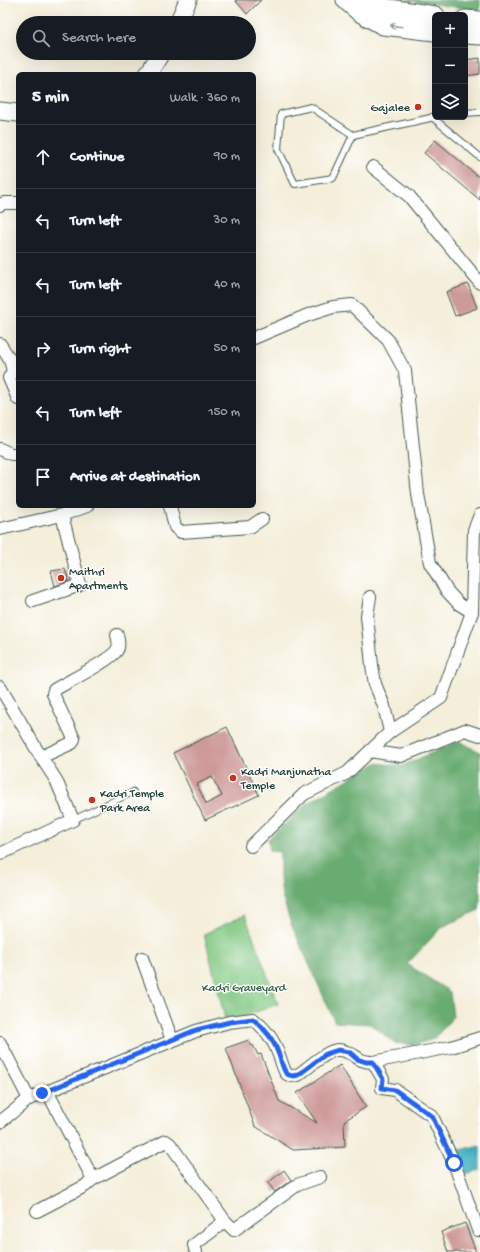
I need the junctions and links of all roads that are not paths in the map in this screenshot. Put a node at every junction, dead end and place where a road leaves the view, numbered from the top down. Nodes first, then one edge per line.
1 (188, 0) edge
2 (346, 0) edge
3 (365, 0) edge
4 (181, 16) edge
5 (432, 16) edge
6 (468, 20) edge
7 (480, 21) edge
8 (432, 31) edge
9 (468, 34) edge
10 (480, 35) edge
11 (157, 60) edge
12 (149, 72) edge
13 (0, 111) edge
14 (480, 112) edge
15 (16, 113) edge
16 (468, 114) edge
17 (432, 117) edge
18 (437, 120) edge
19 (353, 135) junction
20 (480, 157) edge
21 (373, 167) dead end
22 (16, 203) edge
23 (0, 205) edge
24 (480, 282) edge
25 (256, 337) edge
26 (0, 344) edge
27 (16, 394) edge
28 (0, 449) edge
29 (16, 454) edge
30 (81, 508) edge
31 (170, 508) edge
32 (62, 515) junction
33 (480, 515) edge
34 (262, 519) dead end
35 (0, 528) edge
36 (370, 597) dead end
37 (33, 601) dead end
38 (472, 612) junction
39 (117, 635) dead end
40 (0, 687) edge
41 (390, 732) junction
42 (480, 735) edge
43 (370, 751) junction
44 (41, 757) junction
45 (133, 792) dead end
46 (73, 820) junction
47 (251, 846) dead end
48 (0, 854) edge
49 (142, 958) dead end
50 (480, 1038) edge
51 (172, 1040) junction
52 (0, 1043) edge
53 (373, 1062) junction
54 (47, 1091) junction
55 (29, 1099) junction
56 (0, 1122) edge
57 (320, 1177) dead end
58 (93, 1179) junction
59 (37, 1211) dead end
60 (225, 1221) junction
61 (480, 1230) edge
62 (196, 1252) edge

1 - 4 street
8 -> 2 main road
3 - 5 main road
6 - 7 main road
9 - 10 main road
11 - 12 street
13 - 15 street
14 - 16 lane
17 - 19 lane
18 - 20 lane
19 - 19 lane
21 - 24 street
22 - 23 street
25 - 38 street
26 - 27 street
28 - 29 street
30 - 32 street
31 - 34 street
32 - 35 street
32 - 37 street
33 - 38 street
36 - 41 street
38 - 41 street
39 - 44 street
40 - 44 street
41 - 43 street
42 - 43 street
43 - 47 street
44 - 46 street
45 - 46 lane
46 - 48 street
49 - 51 street
50 - 53 street
51 - 53 street
51 - 54 street
52 - 55 street
53 - 61 street
54 - 55 street
54 - 58 street
55 - 56 street
57 - 60 street
58 - 59 street
58 - 60 street
60 - 62 street

